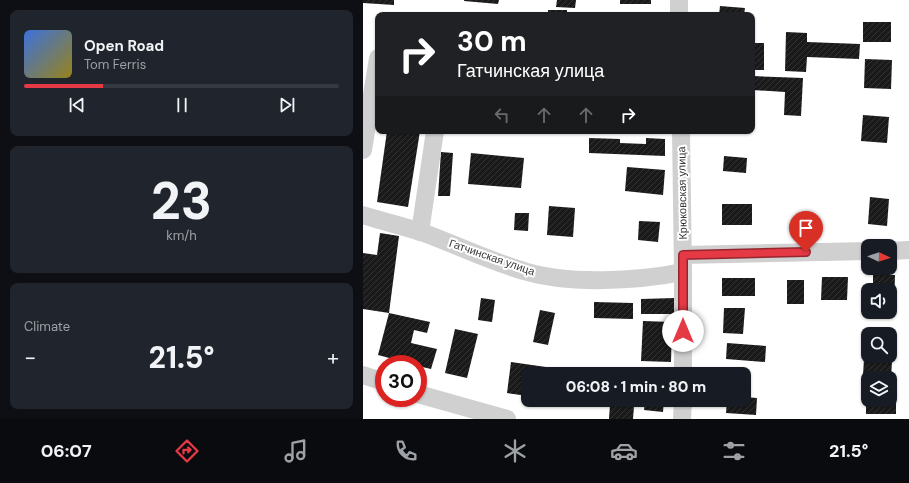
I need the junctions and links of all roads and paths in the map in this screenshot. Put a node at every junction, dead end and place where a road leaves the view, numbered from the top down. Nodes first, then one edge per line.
1 (679, 0) edge
2 (679, 12) edge
3 (375, 76) edge
4 (435, 134) edge
5 (681, 134) edge
6 (363, 150) edge
7 (363, 215) edge
8 (420, 232) junction
9 (909, 250) edge
10 (861, 251) edge
11 (897, 251) edge
12 (683, 255) junction
13 (683, 272) junction
14 (683, 367) edge
15 (363, 375) edge
16 (375, 379) edge
17 (427, 397) edge
18 (683, 407) edge
19 (507, 419) edge
20 (682, 419) edge

1 - 2 street
3 - 6 street
4 - 8 street
5 - 12 street, Крюковская улица
7 - 8 street, Гатчинская улица
8 - 13 street, Гатчинская улица
9 - 11 street
10 - 12 street
12 - 13 street, Крюковская улица
13 - 14 street, Крюковская улица
15 - 16 street
17 - 19 street
18 - 20 street

